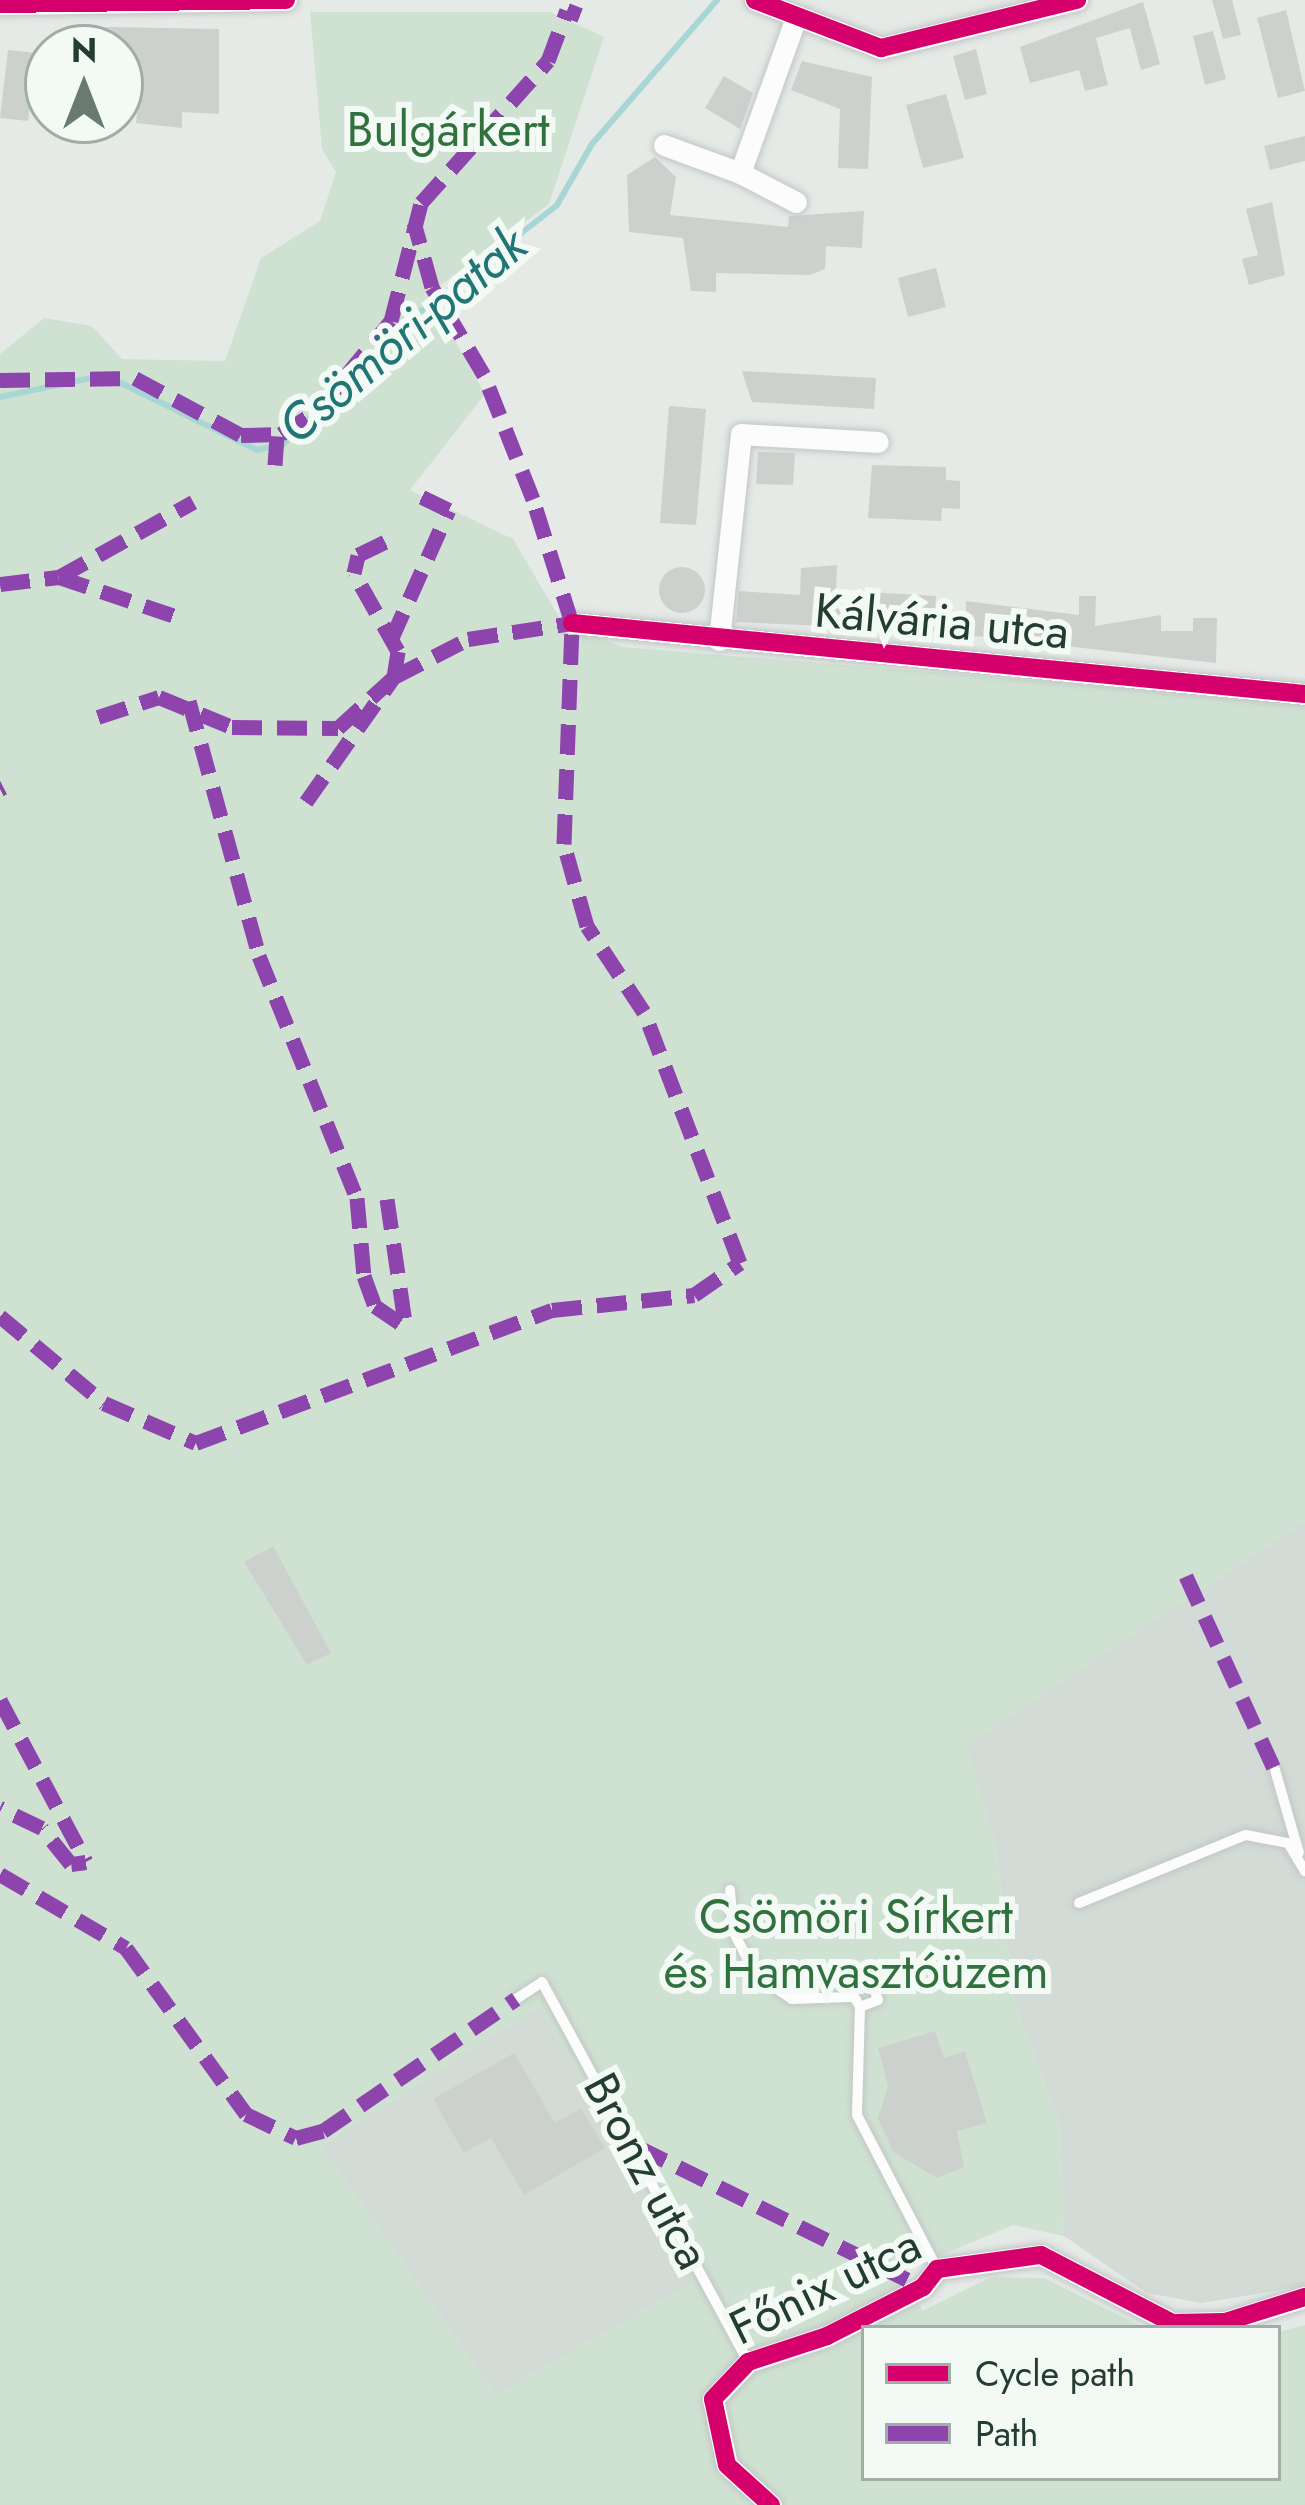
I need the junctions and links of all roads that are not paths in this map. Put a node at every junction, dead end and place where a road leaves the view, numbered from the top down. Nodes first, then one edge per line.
1 (286, 0) edge
2 (755, 0) edge
3 (1078, 0) edge
4 (0, 4) edge
5 (795, 20) junction
6 (664, 145) dead end
7 (740, 173) junction
8 (796, 202) dead end
9 (878, 442) dead end
10 (572, 623) dead end
11 (719, 640) junction
12 (1305, 694) edge
13 (1275, 1770) dead end
14 (1303, 1865) edge
15 (730, 1890) dead end
16 (1079, 1903) dead end
17 (517, 1999) dead end
18 (937, 2269) junction
19 (1305, 2297) edge
20 (748, 2362) junction
21 (771, 2505) edge

1 - 4 street
2 - 5 street
3 - 5 street
5 - 7 street
6 - 7 street
7 - 8 street
9 - 11 street
10 - 11 street, Kálvária utca
11 - 12 street, Kálvária utca
13 - 14 lane
14 - 16 lane
15 - 18 lane
17 - 20 lane, Bronz utca
18 - 19 street, Főnix utca
18 - 20 street, Főnix utca
20 - 21 street, Főnix utca

